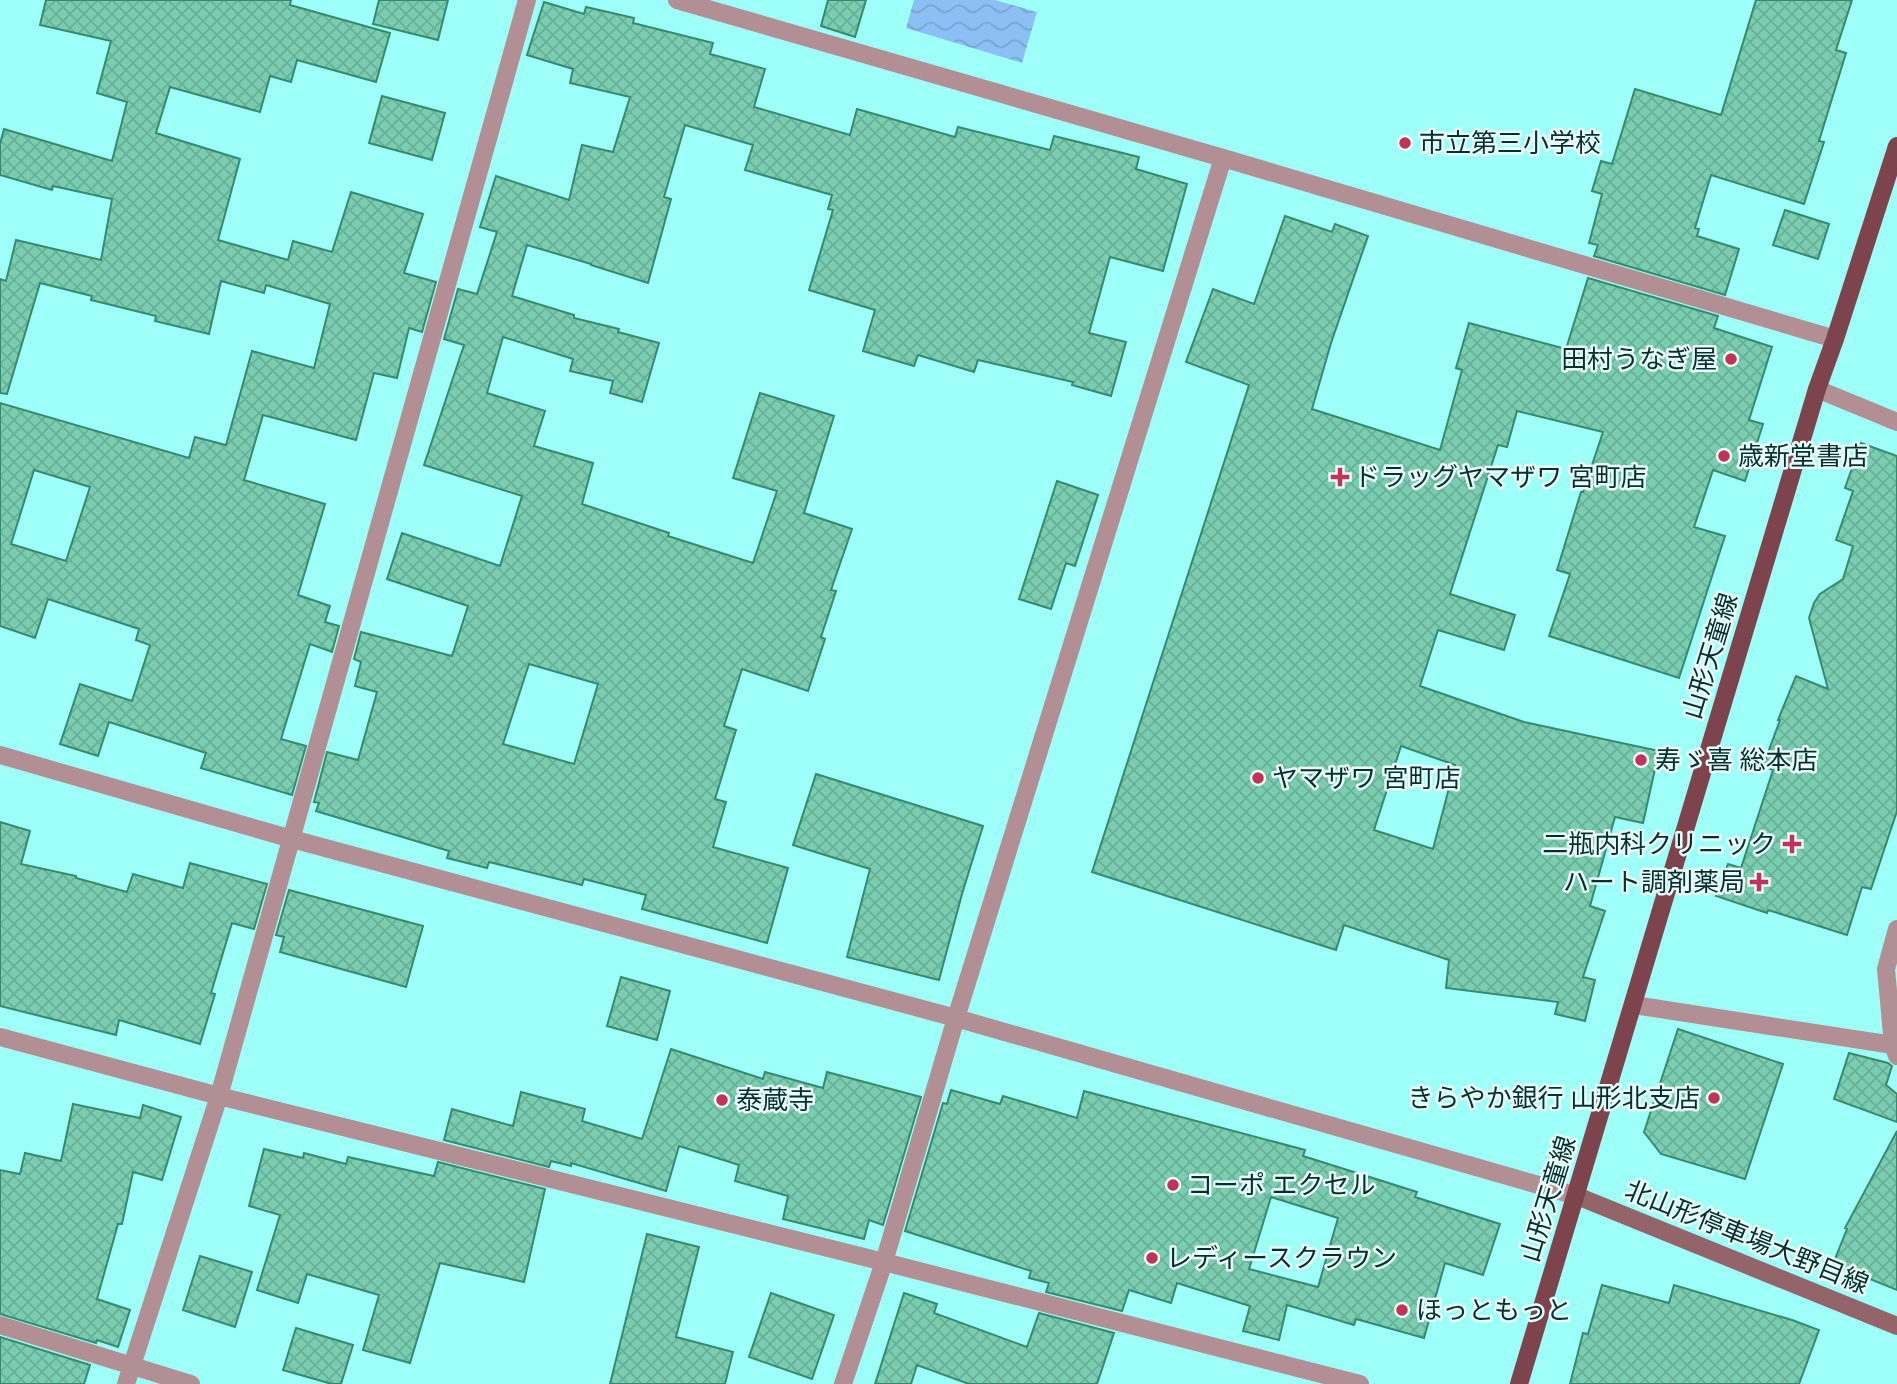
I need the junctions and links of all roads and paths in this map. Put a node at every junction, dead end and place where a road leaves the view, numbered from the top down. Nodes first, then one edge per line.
1 (527, 0) edge
2 (677, 0) edge
3 (1897, 146) edge
4 (1223, 158) junction
5 (1835, 340) junction
6 (1817, 389) junction
7 (1897, 422) edge
8 (0, 755) edge
9 (292, 839) junction
10 (1897, 929) edge
11 (1634, 1005) junction
12 (956, 1018) junction
13 (0, 1037) edge
14 (1895, 1050) edge
15 (219, 1096) junction
16 (1577, 1196) junction
17 (884, 1262) junction
18 (0, 1325) edge
19 (1897, 1326) edge
20 (133, 1365) junction
21 (126, 1384) edge
22 (191, 1384) edge
23 (843, 1384) edge
24 (1360, 1384) edge
25 (1519, 1384) edge

1 - 9 street
2 - 4 street
3 - 5 main road, 山形天童線
4 - 5 street
4 - 12 street
5 - 6 main road, 山形天童線
6 - 7 street
6 - 11 main road, 山形天童線
8 - 9 street
9 - 12 street
9 - 15 street
10 - 14 street
11 - 14 street
11 - 16 main road, 山形天童線
12 - 16 street
12 - 17 street
13 - 15 street
15 - 17 street
15 - 20 street
16 - 19 main road, 北山形停車場大野目線
16 - 25 main road, 山形天童線
17 - 23 street
17 - 24 street
18 - 20 street
20 - 21 street
20 - 22 street

